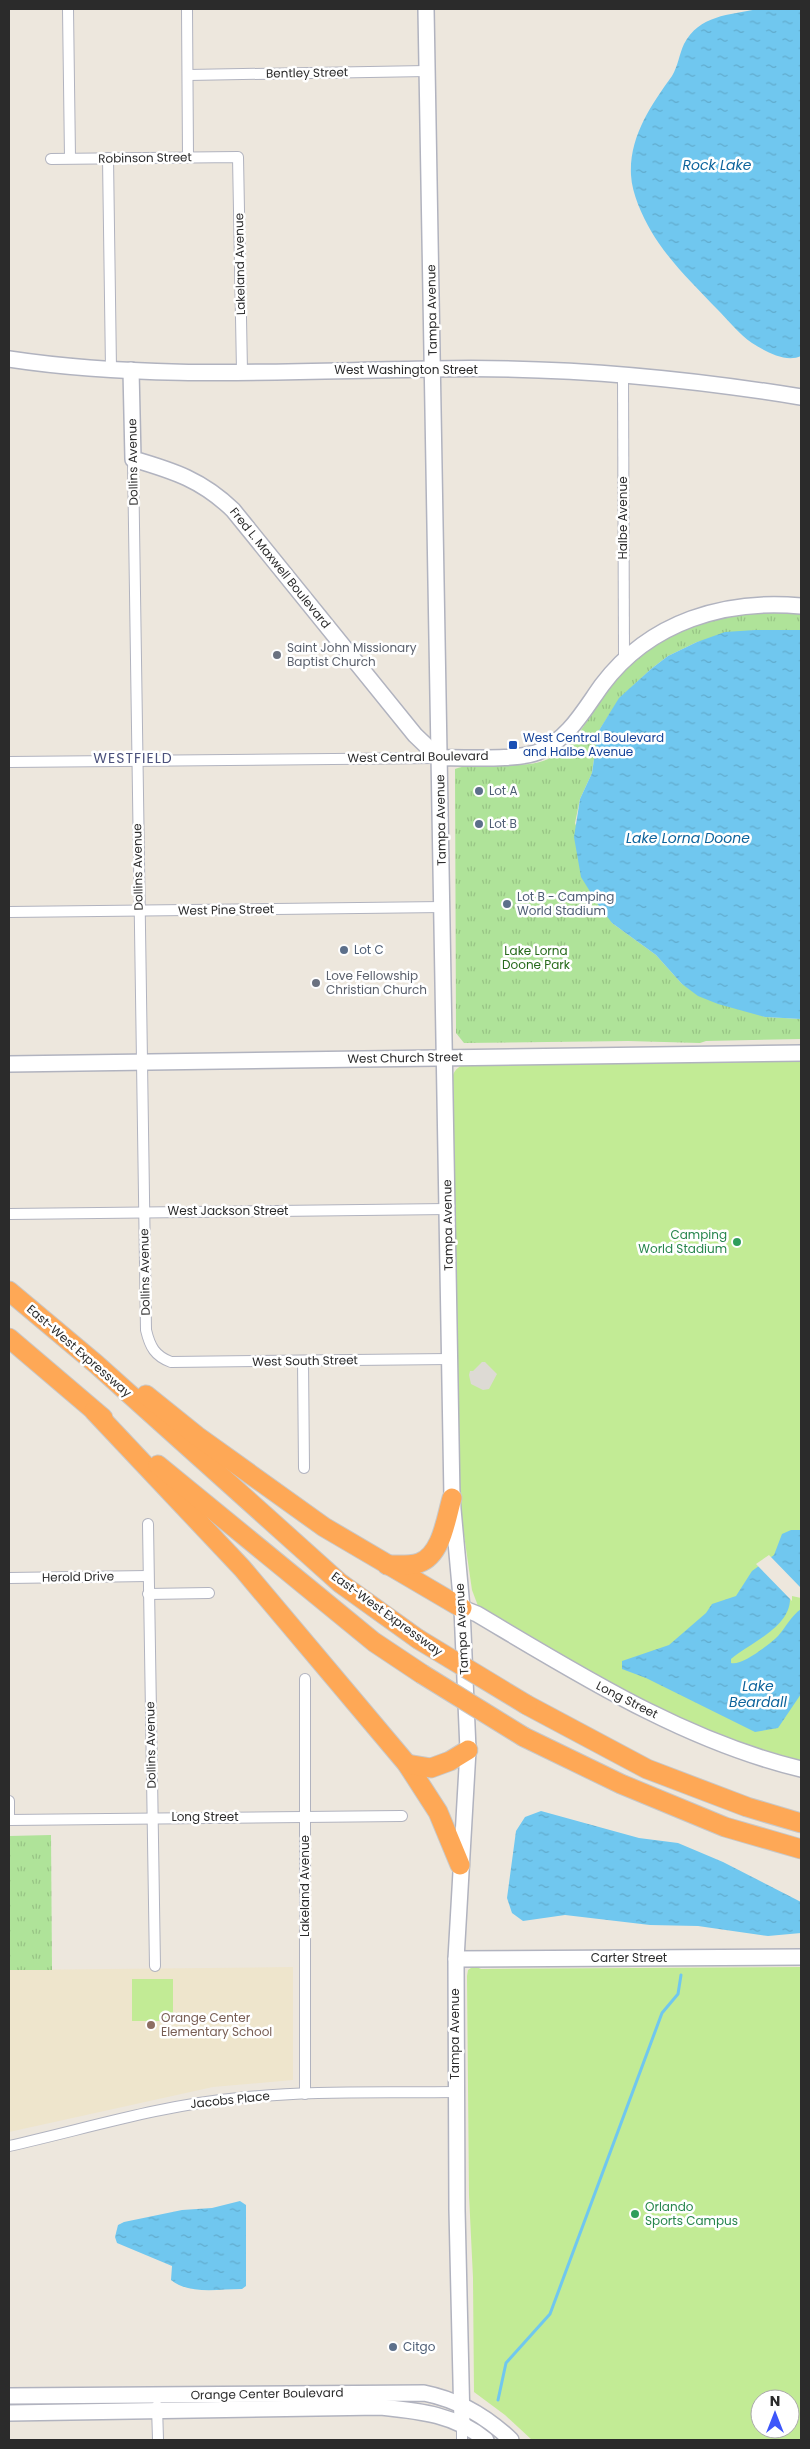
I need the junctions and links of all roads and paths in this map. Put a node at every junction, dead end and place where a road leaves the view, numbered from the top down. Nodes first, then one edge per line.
1 (68, 9) edge
2 (187, 9) edge
3 (426, 9) edge
4 (427, 71) junction
5 (188, 75) junction
6 (188, 157) junction
7 (238, 157) joint
8 (51, 158) dead end
9 (70, 158) junction
10 (108, 158) junction
11 (9, 359) edge
12 (111, 369) junction
13 (434, 369) junction
14 (131, 370) junction
15 (242, 371) junction
16 (623, 376) junction
17 (801, 397) edge
18 (133, 459) junction
19 (801, 606) edge
20 (624, 660) junction
21 (439, 758) junction
22 (136, 760) junction
23 (9, 762) edge
24 (443, 908) junction
25 (139, 910) junction
26 (9, 912) edge
27 (801, 1053) edge
28 (443, 1058) junction
29 (141, 1062) junction
30 (9, 1064) edge
31 (448, 1209) junction
32 (144, 1211) junction
33 (9, 1214) edge
34 (9, 1291) edge
35 (9, 1338) edge
36 (160, 1358) joint
37 (450, 1359) junction
38 (303, 1362) junction
39 (96, 1364) junction
40 (94, 1411) junction
41 (304, 1468) dead end
42 (452, 1498) junction
43 (148, 1524) dead end
44 (387, 1565) junction
45 (148, 1576) junction
46 (9, 1578) edge
47 (209, 1593) dead end
48 (148, 1594) junction
49 (462, 1608) junction
50 (305, 1679) dead end
51 (468, 1750) junction
52 (407, 1764) junction
53 (801, 1770) edge
54 (9, 1801) edge
55 (402, 1816) dead end
56 (306, 1817) junction
57 (152, 1818) junction
58 (9, 1820) edge
59 (801, 1823) edge
60 (801, 1849) edge
61 (460, 1865) junction
62 (801, 1957) edge
63 (456, 1959) junction
64 (155, 1966) dead end
65 (455, 2092) junction
66 (305, 2094) junction
67 (9, 2146) edge
68 (157, 2395) junction
69 (9, 2396) edge
70 (286, 2401) junction
71 (462, 2404) junction
72 (157, 2411) junction
73 (9, 2413) edge
74 (462, 2423) junction
75 (158, 2440) edge
76 (462, 2440) edge
77 (486, 2440) edge
78 (511, 2440) edge

1 - 9 street
2 - 5 street
3 - 4 street, Tampa Avenue
4 - 5 street, Bentley Street
4 - 13 street, Tampa Avenue
5 - 6 street
6 - 7 street, Robinson Street
6 - 10 street, Robinson Street
7 - 15 street, Lakeland Avenue
8 - 9 street, Robinson Street
9 - 10 street, Robinson Street
10 - 12 street
11 - 12 street, West Washington Street
12 - 14 street, West Washington Street
13 - 15 street, West Washington Street
13 - 16 street, West Washington Street
13 - 21 street, Tampa Avenue
14 - 15 street, West Washington Street
14 - 18 street, Dollins Avenue
16 - 17 street, West Washington Street
16 - 20 street, Halbe Avenue
18 - 21 street, Fred L. Maxwell Boulevard
18 - 22 street, Dollins Avenue
19 - 20 street, West Central Boulevard
20 - 21 street, West Central Boulevard
21 - 22 street, West Central Boulevard
21 - 24 street, Tampa Avenue
22 - 23 street, West Central Boulevard
22 - 25 street, Dollins Avenue
24 - 25 street, West Pine Street
24 - 28 street, Tampa Avenue
25 - 26 street, West Pine Street
25 - 29 street, Dollins Avenue
27 - 28 street, West Church Street
28 - 29 street, West Church Street
28 - 31 street, Tampa Avenue
29 - 30 street, West Church Street
29 - 32 street, Dollins Avenue
31 - 32 street, West Jackson Street
31 - 37 street, Tampa Avenue
32 - 33 street, West Jackson Street
32 - 36 street, Dollins Avenue
34 - 39 highway, East-West Expressway
35 - 40 highway
36 - 38 street, West South Street
37 - 38 street, West South Street
37 - 42 street, Tampa Avenue
38 - 41 street
39 - 44 highway
39 - 59 highway, East-West Expressway, bridge
40 - 52 highway
40 - 60 highway, bridge
42 - 44 highway
42 - 49 street, Tampa Avenue
43 - 45 street, Dollins Avenue
44 - 49 highway
45 - 46 street, Herold Drive
45 - 48 street, Dollins Avenue
47 - 48 street
48 - 57 street, Dollins Avenue
49 - 51 street, Tampa Avenue
49 - 53 street, Long Street
50 - 56 street, Lakeland Avenue
51 - 52 highway
51 - 61 street, Tampa Avenue
52 - 61 highway
54 - 58 street
55 - 56 street, Long Street
56 - 57 street, Long Street
56 - 66 street, Lakeland Avenue
57 - 58 street, Long Street
57 - 64 street, Dollins Avenue
61 - 63 street, Tampa Avenue
62 - 63 street, Carter Street
63 - 65 street, Tampa Avenue
65 - 66 street, Jacobs Place
65 - 71 street, Tampa Avenue
66 - 67 street, Jacobs Place
68 - 69 street, Orange Center Boulevard
68 - 70 street, Orange Center Boulevard
68 - 72 street
70 - 71 street, Orange Center Boulevard
70 - 72 street, Orange Center Boulevard
70 - 74 street, Orange Center Boulevard
71 - 74 street, Tampa Avenue
71 - 78 street, Orange Center Boulevard
72 - 73 street, Orange Center Boulevard
72 - 75 street
74 - 76 street, Tampa Avenue
74 - 77 street, Orange Center Boulevard

